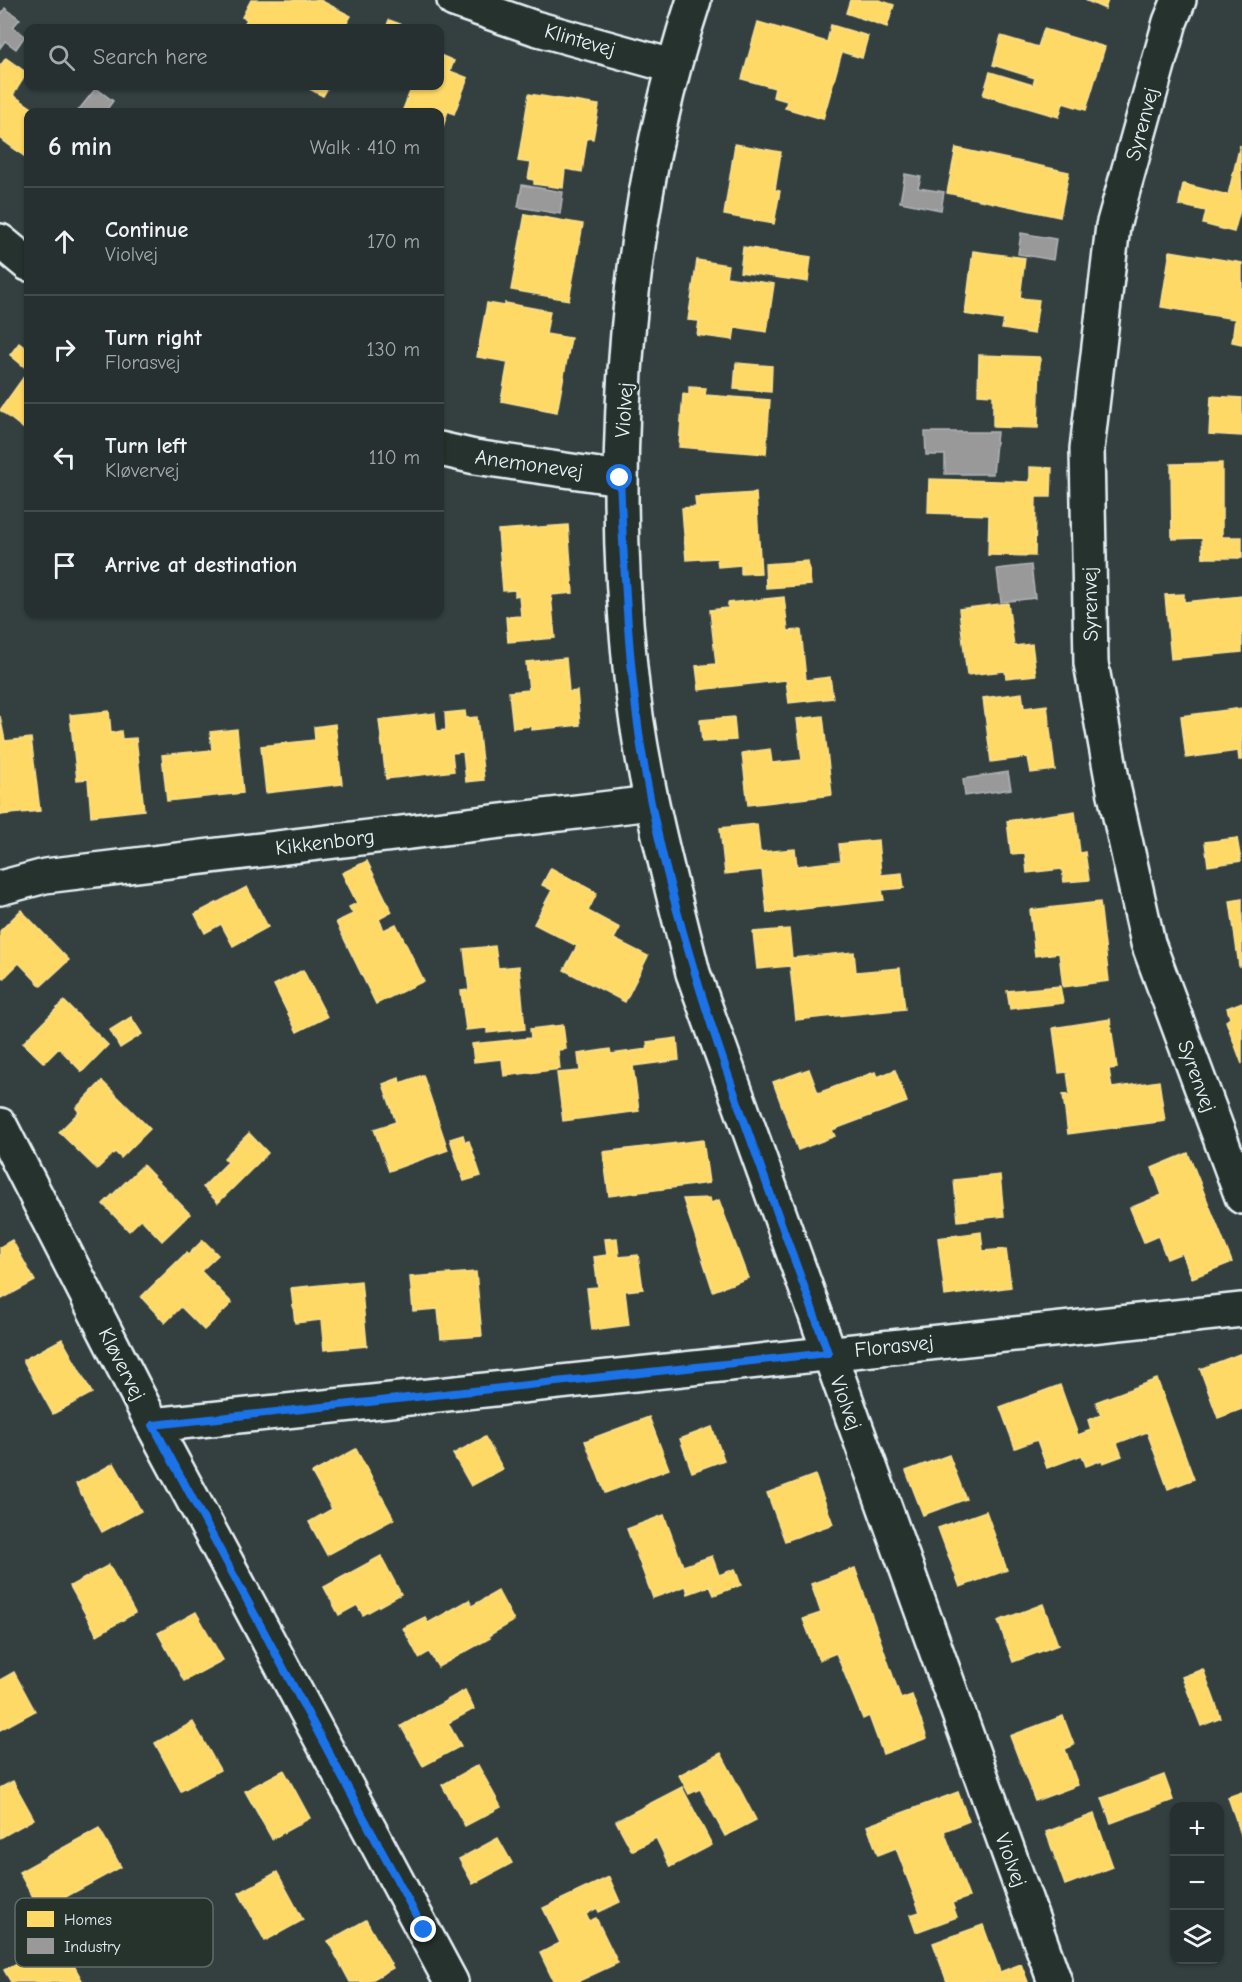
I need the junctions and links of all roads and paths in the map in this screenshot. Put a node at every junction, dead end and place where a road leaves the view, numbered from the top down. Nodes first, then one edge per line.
1 (454, 0) edge
2 (694, 0) edge
3 (1179, 0) edge
4 (672, 66) junction
5 (0, 241) edge
6 (24, 261) edge
7 (444, 450) edge
8 (620, 478) junction
9 (651, 803) junction
10 (0, 888) edge
11 (0, 1125) edge
12 (1242, 1197) edge
13 (1242, 1310) edge
14 (828, 1353) junction
15 (153, 1425) junction
16 (452, 1982) edge
17 (1055, 1982) edge

1 - 4 street, Klintevej
2 - 4 street, Violvej
3 - 12 street, Syrenvej
4 - 8 street, Violvej
5 - 6 street
7 - 8 street, Anemonevej
8 - 9 street, Violvej
9 - 10 street, Kikkenborg
9 - 14 street, Violvej
11 - 15 street, Kløvervej
13 - 14 street, Florasvej
14 - 15 street, Florasvej
14 - 17 street, Violvej
15 - 16 street, Kløvervej

